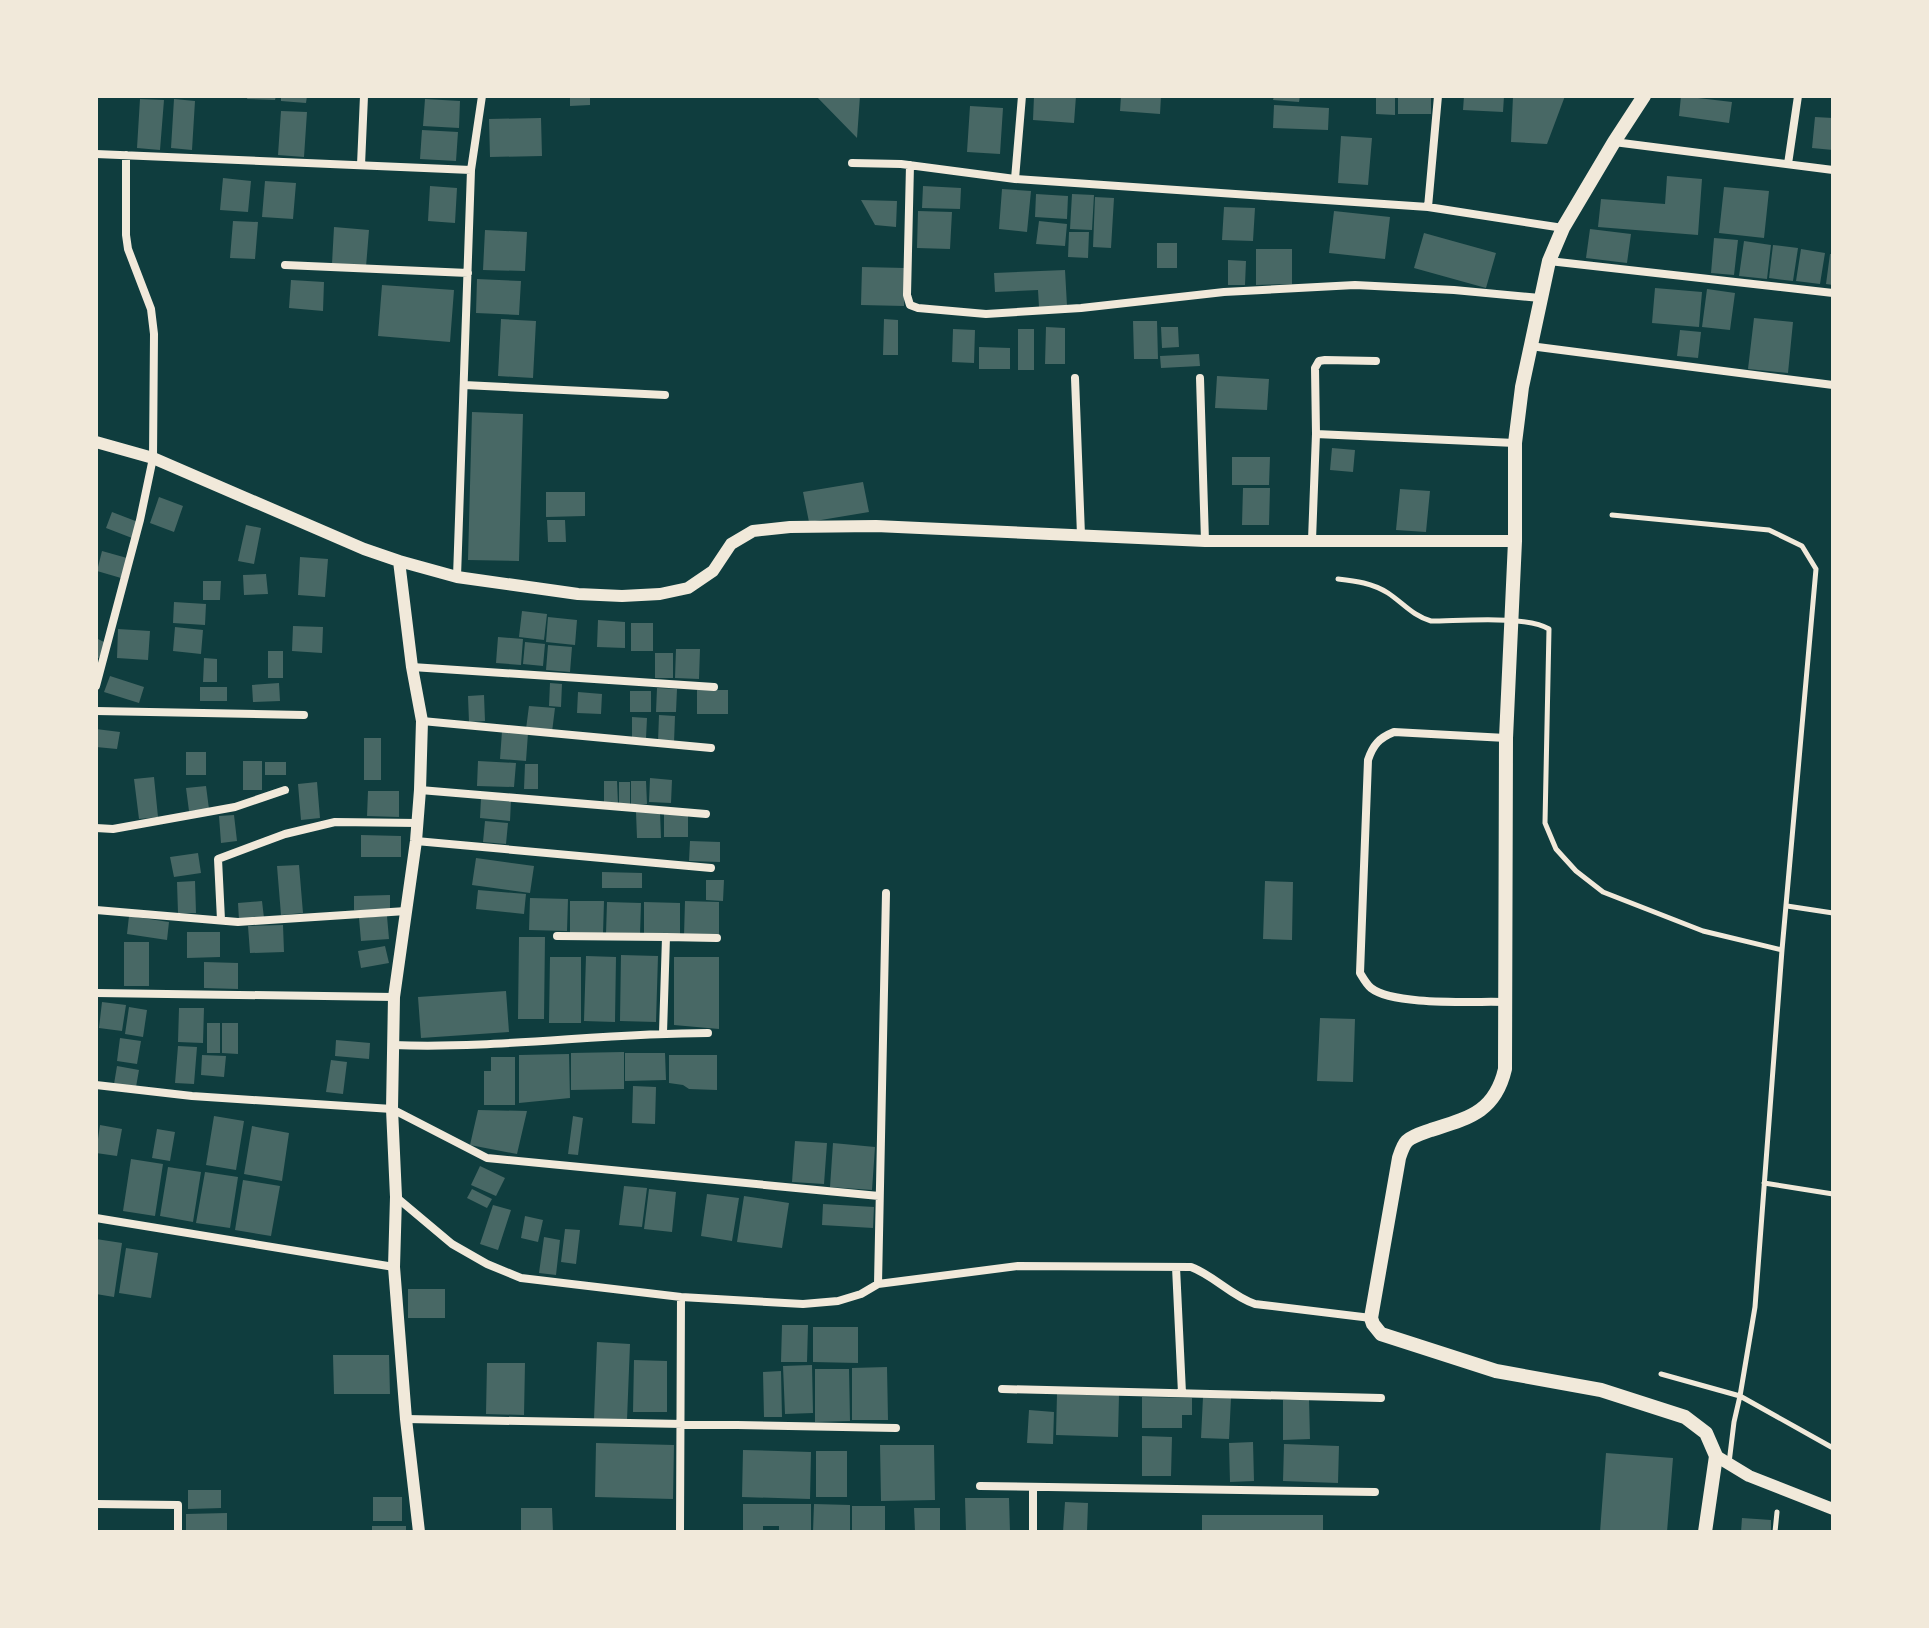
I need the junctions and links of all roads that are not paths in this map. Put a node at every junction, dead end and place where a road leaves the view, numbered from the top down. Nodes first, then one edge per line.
1 (364, 96) edge
2 (482, 96) edge
3 (1022, 96) edge
4 (1438, 96) edge
5 (1644, 96) edge
6 (1798, 96) edge
7 (1614, 142) junction
8 (96, 154) edge
9 (126, 155) junction
10 (852, 163) dead end
11 (1788, 164) junction
12 (361, 165) junction
13 (910, 165) junction
14 (471, 170) junction
15 (1833, 170) edge
16 (1015, 179) junction
17 (1428, 207) junction
18 (1563, 228) junction
19 (1549, 261) junction
20 (285, 265) dead end
21 (468, 273) junction
22 (1833, 293) edge
23 (1540, 298) junction
24 (1530, 346) junction
25 (1376, 361) dead end
26 (1075, 378) dead end
27 (1200, 378) dead end
28 (464, 385) junction
29 (1833, 385) edge
30 (665, 395) dead end
31 (1316, 434) junction
32 (96, 442) edge
33 (1515, 443) junction
34 (153, 458) junction
35 (1612, 515) dead end
36 (1081, 535) junction
37 (1312, 540) junction
38 (1205, 541) junction
39 (1515, 541) junction
40 (399, 561) junction
41 (457, 577) junction
42 (1338, 579) dead end
43 (1511, 621) junction
44 (412, 667) junction
45 (96, 686) edge
46 (714, 687) dead end
47 (96, 711) edge
48 (304, 715) dead end
49 (422, 721) junction
50 (1506, 738) junction
51 (711, 748) dead end
52 (285, 790) dead end
53 (420, 790) junction
54 (706, 814) dead end
55 (417, 823) junction
56 (96, 828) edge
57 (416, 841) junction
58 (711, 868) dead end
59 (886, 893) dead end
60 (1787, 906) junction
61 (96, 910) edge
62 (406, 911) junction
63 (1833, 913) edge
64 (221, 920) junction
65 (557, 936) dead end
66 (666, 937) junction
67 (717, 938) dead end
68 (1782, 950) junction
69 (96, 993) edge
70 (394, 997) junction
71 (1505, 1002) junction
72 (663, 1033) junction
73 (708, 1033) dead end
74 (393, 1045) junction
75 (96, 1085) edge
76 (392, 1109) junction
77 (1764, 1183) junction
78 (1833, 1194) edge
79 (879, 1196) junction
80 (396, 1197) junction
81 (96, 1218) edge
82 (394, 1267) junction
83 (1176, 1267) junction
84 (878, 1284) junction
85 (681, 1297) junction
86 (1371, 1318) junction
87 (1661, 1374) dead end
88 (1002, 1389) dead end
89 (1182, 1393) junction
90 (1740, 1396) junction
91 (1381, 1398) dead end
92 (406, 1419) junction
93 (680, 1424) junction
94 (896, 1428) dead end
95 (1833, 1448) edge
96 (1722, 1460) junction
97 (980, 1486) dead end
98 (1033, 1487) junction
99 (1375, 1492) dead end
100 (96, 1504) edge
101 (1833, 1509) edge
102 (1777, 1512) dead end
103 (178, 1532) edge
104 (419, 1532) edge
105 (680, 1532) edge
106 (1033, 1532) edge
107 (1705, 1532) edge
108 (1775, 1532) edge

1 - 12 street
2 - 14 street
3 - 16 street
4 - 17 street
5 - 7 main road
6 - 11 street
7 - 11 street
7 - 18 main road
8 - 9 street
9 - 12 street
9 - 34 street
10 - 13 street
11 - 15 street
12 - 14 street
13 - 16 street
13 - 23 street
14 - 21 street
16 - 17 street
17 - 18 street
18 - 19 main road
19 - 22 street
19 - 23 main road
20 - 21 street
21 - 28 street
23 - 24 main road
24 - 29 street
24 - 33 main road
25 - 31 street
26 - 36 street
27 - 38 street
28 - 30 street
28 - 41 street
31 - 33 street
31 - 37 street
32 - 34 street
33 - 39 main road
34 - 40 street
34 - 45 street
35 - 60 lane
36 - 38 street
36 - 41 street
37 - 38 street
37 - 39 street
39 - 43 main road
40 - 41 street
40 - 44 street
42 - 43 lane
43 - 50 main road
43 - 68 lane
44 - 46 street
44 - 49 street
47 - 48 street
49 - 51 street
49 - 53 street
50 - 71 main road
50 - 71 street
52 - 56 street
53 - 54 street
53 - 55 street
55 - 57 street
55 - 64 street
57 - 58 street
57 - 62 street
59 - 79 street
60 - 63 lane
60 - 68 lane
61 - 64 street
62 - 64 street
62 - 70 street
65 - 66 street
66 - 67 street
66 - 72 street
68 - 77 lane
69 - 70 street
70 - 74 street
71 - 86 main road
72 - 73 street
72 - 74 street
74 - 76 street
75 - 76 street
76 - 79 street
76 - 80 street
77 - 78 lane
77 - 90 lane
79 - 84 street
80 - 82 street
80 - 85 street
81 - 82 street
82 - 92 street
83 - 84 street
83 - 86 street
83 - 89 street
84 - 85 street
85 - 93 street
86 - 96 main road
87 - 90 lane
88 - 89 street
89 - 91 street
90 - 95 lane
90 - 96 lane
92 - 93 street
92 - 104 street
93 - 94 street
93 - 105 street
96 - 101 street
96 - 107 main road
97 - 98 street
98 - 99 street
98 - 106 street
100 - 103 street
102 - 108 lane

